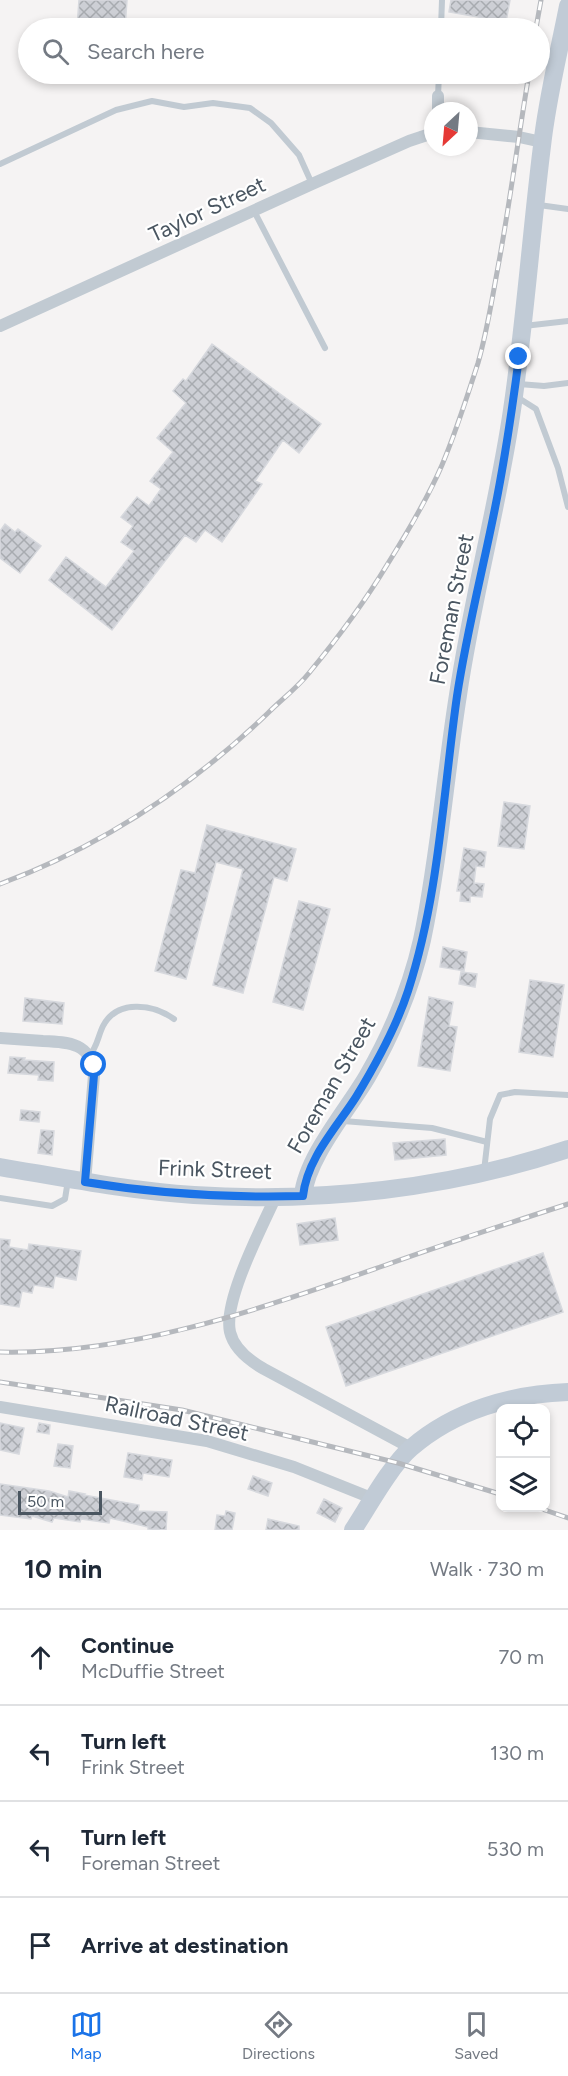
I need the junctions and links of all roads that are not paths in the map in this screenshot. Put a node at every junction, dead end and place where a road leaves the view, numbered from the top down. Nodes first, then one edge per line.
1 (442, 0) edge
2 (568, 6) edge
3 (441, 18) edge
4 (439, 84) edge
5 (438, 96) joint
6 (438, 102) edge
7 (478, 133) edge
8 (424, 136) edge
9 (542, 142) junction
10 (0, 164) edge
11 (312, 184) junction
12 (536, 205) junction
13 (568, 209) edge
14 (254, 210) junction
15 (568, 321) edge
16 (0, 326) edge
17 (522, 326) junction
18 (325, 348) dead end
19 (568, 383) edge
20 (515, 389) junction
21 (568, 507) edge
22 (174, 1018) dead end
23 (0, 1038) edge
24 (89, 1056) junction
25 (568, 1095) edge
26 (340, 1121) junction
27 (487, 1142) junction
28 (568, 1149) edge
29 (0, 1167) edge
30 (484, 1173) junction
31 (76, 1180) junction
32 (276, 1196) junction
33 (303, 1196) junction
34 (0, 1198) edge
35 (568, 1392) edge
36 (0, 1407) edge
37 (411, 1449) junction
38 (374, 1499) junction
39 (352, 1530) edge

1 - 3 lane
2 - 9 street, Foreman Street
4 - 5 lane
5 - 6 street
7 - 9 street
8 - 11 street, Taylor Street
9 - 12 street, Foreman Street
10 - 11 lane
11 - 14 street, Taylor Street
12 - 13 lane
12 - 17 street, Foreman Street
14 - 16 street, Taylor Street
14 - 18 lane
15 - 17 lane
17 - 20 street, Foreman Street
19 - 20 lane
20 - 21 lane
20 - 26 street, Foreman Street
22 - 24 lane
23 - 24 street
24 - 31 street
25 - 27 lane
26 - 27 lane
26 - 33 street, Foreman Street
27 - 30 lane
28 - 30 street, Frink Street
29 - 31 street, Frink Street
30 - 33 street, Frink Street
31 - 32 street, Frink Street
31 - 34 lane
32 - 33 street, Frink Street
32 - 37 street
35 - 37 street
36 - 38 street, Railroad Street
37 - 38 street
38 - 39 street

